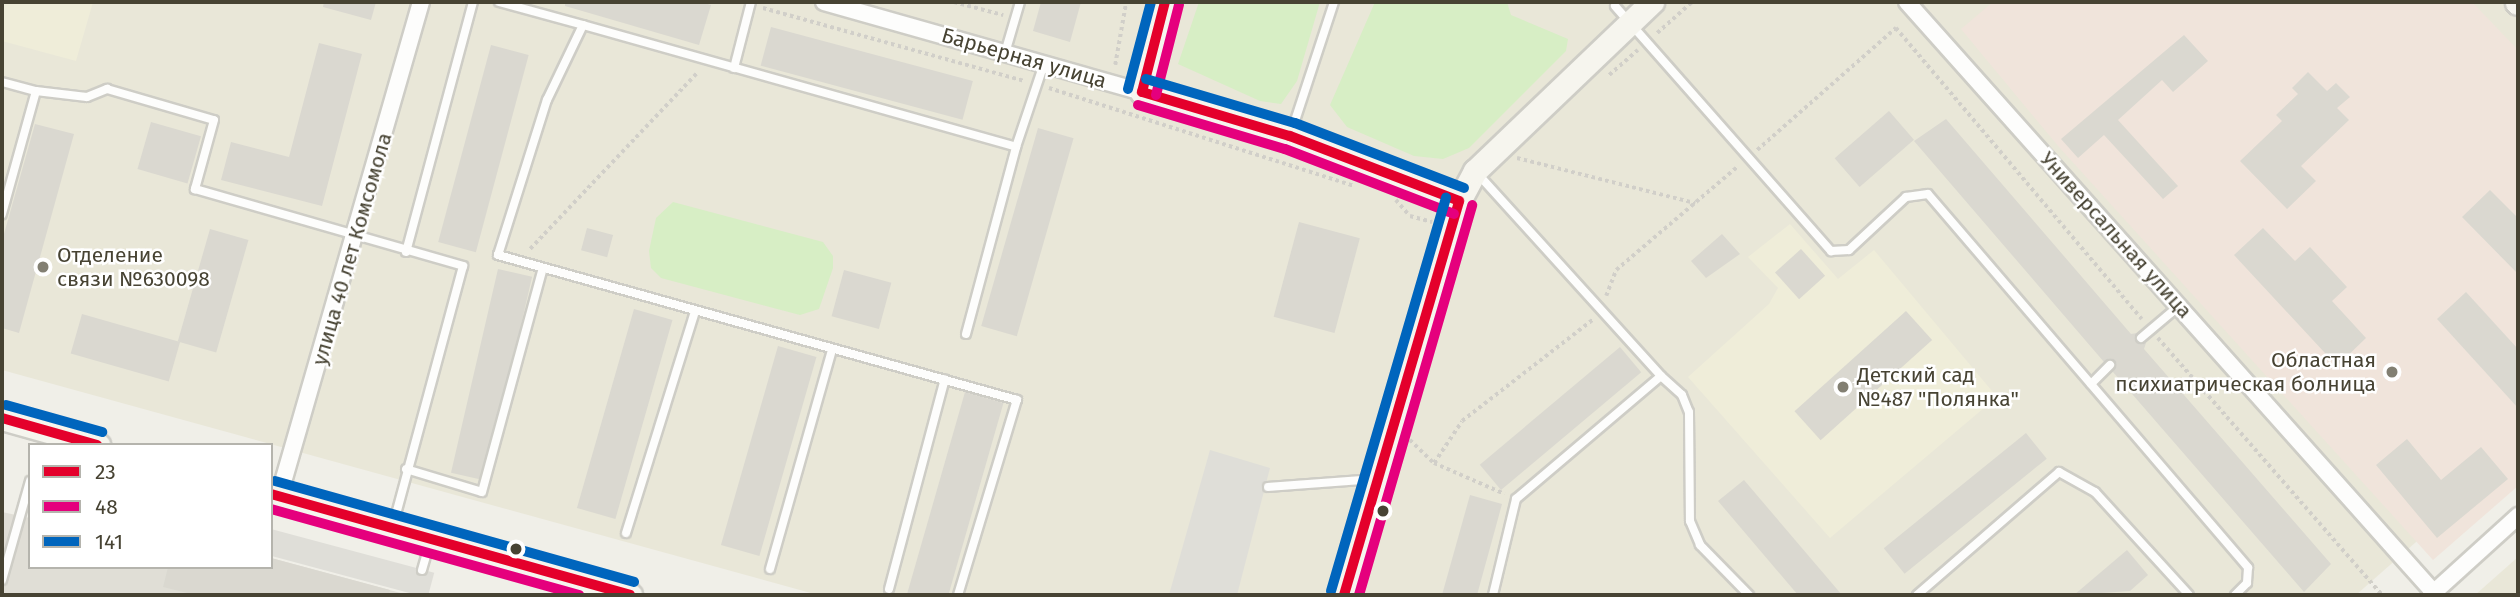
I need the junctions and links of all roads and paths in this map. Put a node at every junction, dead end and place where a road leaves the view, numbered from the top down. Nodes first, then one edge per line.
1 (421, 2) edge
2 (473, 2) edge
3 (499, 2) edge
4 (824, 2) edge
5 (954, 2) edge
6 (1020, 2) edge
7 (1126, 2) edge
8 (1165, 2) edge
9 (1334, 2) edge
10 (1652, 2) edge
11 (1907, 2) edge
12 (750, 3) edge
13 (1622, 14) junction
14 (1015, 18) junction
15 (583, 25) junction
16 (1896, 28) dead end
17 (1005, 53) junction
18 (710, 61) junction
19 (1044, 64) junction
20 (734, 68) junction
21 (2, 82) edge
22 (1111, 83) junction
23 (1038, 84) junction
24 (36, 91) junction
25 (1142, 92) junction
26 (1290, 136) junction
27 (1016, 147) junction
28 (1516, 157) dead end
29 (1475, 171) junction
30 (1368, 190) dead end
31 (1382, 195) dead end
32 (1459, 201) junction
33 (1695, 203) dead end
34 (2, 214) edge
35 (1450, 228) junction
36 (356, 239) junction
37 (406, 251) junction
38 (519, 261) junction
39 (543, 268) junction
40 (2180, 305) junction
41 (695, 312) junction
42 (1600, 313) junction
43 (2151, 330) junction
44 (966, 334) dead end
45 (2141, 338) dead end
46 (832, 350) junction
47 (2110, 365) dead end
48 (1661, 376) junction
49 (945, 379) junction
50 (2091, 384) junction
51 (2, 418) edge
52 (1404, 434) dead end
53 (42, 437) edge
54 (84, 443) edge
55 (1434, 463) junction
56 (406, 469) junction
57 (1378, 479) junction
58 (1268, 487) dead end
59 (28, 488) edge
60 (275, 495) edge
61 (1516, 499) junction
62 (2518, 516) edge
63 (393, 528) junction
64 (626, 533) dead end
65 (431, 539) junction
66 (770, 569) dead end
67 (422, 570) dead end
68 (2, 580) edge
69 (889, 589) dead end
70 (2434, 594) edge
71 (630, 595) edge
72 (958, 595) edge
73 (1344, 595) edge
74 (1493, 595) edge
75 (1749, 595) edge
76 (1917, 595) edge
77 (2189, 595) edge
78 (2235, 595) edge
79 (2382, 595) edge

1 - 36 street, улица 40 лет Комсомола
2 - 37 lane
3 - 15 lane
4 - 17 street, Барьерная улица
5 - 14 path
6 - 14 lane
7 - 22 path
8 - 25 main road
9 - 26 lane
10 - 13 main road
11 - 40 street, Универсальная улица
12 - 20 lane
12 - 23 path
13 - 29 main road
13 - 50 lane
14 - 17 lane
15 - 18 lane
15 - 38 lane
16 - 43 path
17 - 19 street, Барьерная улица
18 - 20 lane
18 - 38 path
19 - 22 street, Барьерная улица
19 - 23 lane
20 - 27 lane
21 - 24 lane
22 - 25 street, Барьерная улица
23 - 27 lane
23 - 30 path
24 - 34 lane
24 - 36 lane
25 - 26 main road, Барьерная улица
26 - 32 main road, Барьерная улица
27 - 44 lane
28 - 33 path
29 - 32 main road
29 - 42 lane
31 - 35 path
32 - 35 main road
35 - 57 main road
36 - 37 lane
36 - 60 street, улица 40 лет Комсомола
37 - 56 lane
38 - 39 lane
39 - 41 lane
39 - 56 lane
40 - 43 lane
40 - 70 street, Универсальная улица
41 - 46 lane
41 - 64 lane
42 - 48 lane
42 - 55 path
43 - 45 lane
43 - 79 path
46 - 49 lane
46 - 66 lane
47 - 50 lane
48 - 61 lane
48 - 75 lane
49 - 69 lane
49 - 72 lane
50 - 78 lane
51 - 53 main road
52 - 55 path
53 - 54 main road
55 - 61 path
56 - 63 lane
57 - 58 lane
57 - 73 main road
59 - 68 lane
60 - 63 main road
61 - 74 lane
62 - 70 street
63 - 65 main road
65 - 67 lane
65 - 71 main road
76 - 77 lane

